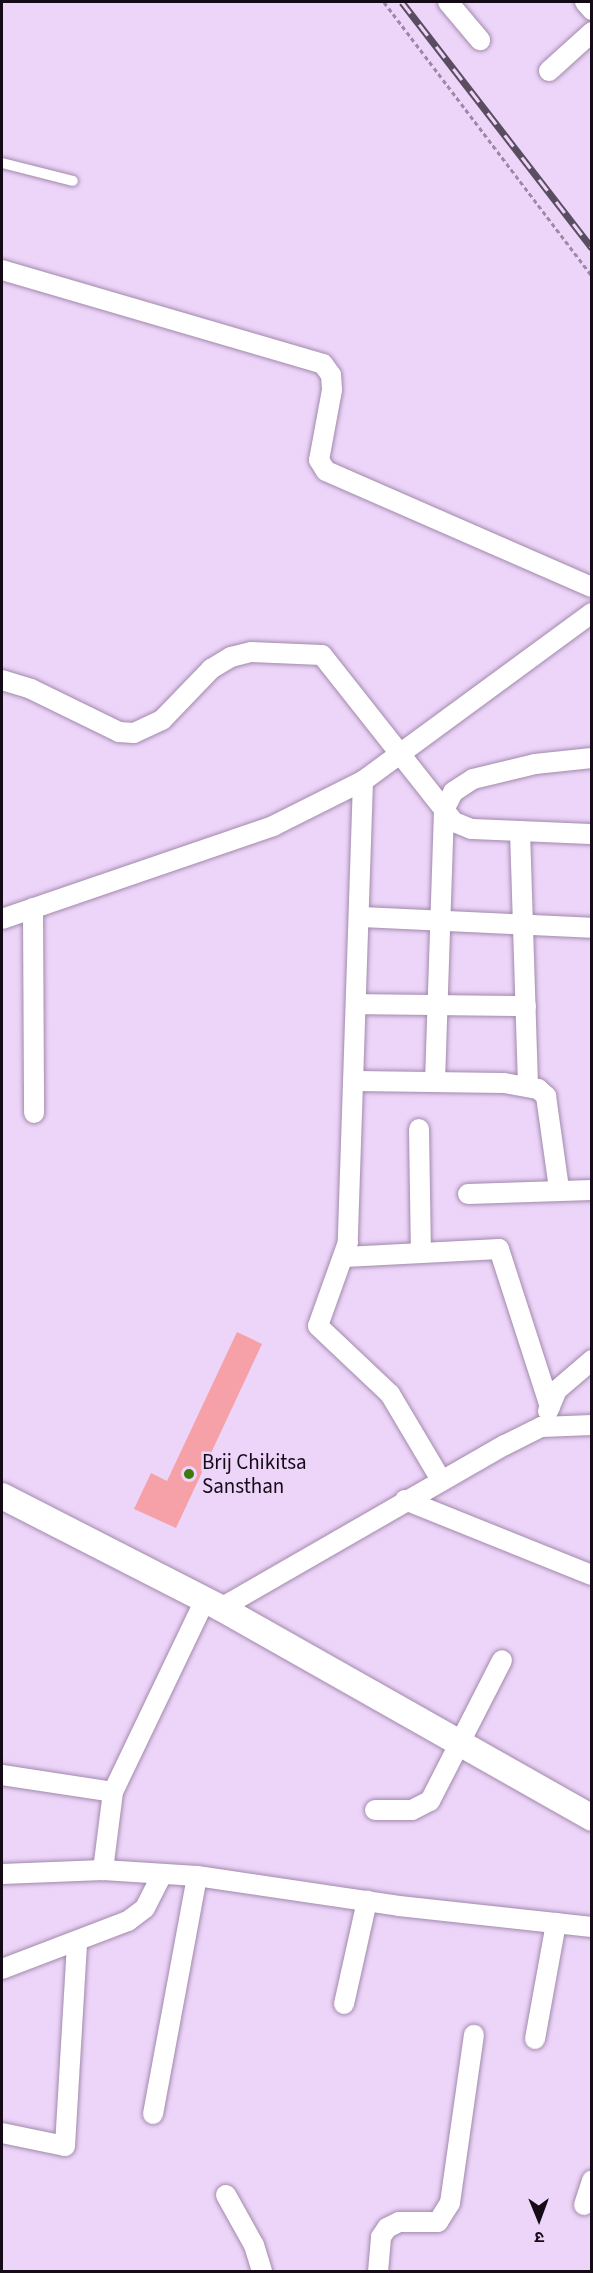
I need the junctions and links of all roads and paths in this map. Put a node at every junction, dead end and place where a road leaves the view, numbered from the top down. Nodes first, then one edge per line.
1 (384, 2) edge
2 (448, 2) edge
3 (585, 2) edge
4 (591, 10) edge
5 (591, 32) edge
6 (480, 40) dead end
7 (549, 71) dead end
8 (2, 163) edge
9 (73, 181) dead end
10 (2, 270) edge
11 (591, 276) edge
12 (591, 587) edge
13 (591, 612) edge
14 (2, 681) edge
15 (400, 754) junction
16 (591, 758) edge
17 (363, 782) junction
18 (444, 810) junction
19 (520, 831) junction
20 (591, 834) edge
21 (33, 908) junction
22 (361, 917) junction
23 (2, 919) edge
24 (440, 922) junction
25 (524, 925) junction
26 (591, 928) edge
27 (358, 1004) junction
28 (438, 1006) junction
29 (526, 1006) junction
30 (356, 1081) junction
31 (435, 1082) junction
32 (528, 1086) junction
33 (34, 1113) dead end
34 (419, 1129) dead end
35 (559, 1188) junction
36 (591, 1190) edge
37 (468, 1194) dead end
38 (421, 1251) junction
39 (345, 1257) junction
40 (591, 1360) edge
41 (550, 1407) junction
42 (591, 1425) edge
43 (541, 1427) junction
44 (441, 1480) junction
45 (2, 1496) edge
46 (405, 1500) junction
47 (591, 1575) edge
48 (213, 1604) junction
49 (502, 1660) dead end
50 (462, 1745) junction
51 (2, 1775) edge
52 (113, 1792) junction
53 (375, 1810) dead end
54 (591, 1818) edge
55 (103, 1869) junction
56 (2, 1874) edge
57 (162, 1875) junction
58 (197, 1876) junction
59 (367, 1901) junction
60 (556, 1923) junction
61 (591, 1927) edge
62 (77, 1942) junction
63 (2, 1969) edge
64 (345, 2004) dead end
65 (474, 2035) dead end
66 (535, 2040) dead end
67 (153, 2114) dead end
68 (2, 2133) edge
69 (591, 2180) edge
70 (226, 2195) dead end
71 (584, 2205) dead end
72 (262, 2271) edge
73 (378, 2271) edge

1 - 11 path
2 - 6 street
3 - 4 street
5 - 7 street
8 - 9 lane
10 - 12 street
13 - 15 street
14 - 15 street
15 - 17 street
15 - 18 street
16 - 18 street
17 - 21 street
17 - 22 street
18 - 19 street
18 - 24 street
19 - 20 street
19 - 25 street
21 - 23 street
21 - 33 street
22 - 24 street
22 - 27 street
24 - 25 street
24 - 28 street
25 - 26 street
25 - 29 street
27 - 28 street
27 - 30 street
28 - 29 street
28 - 31 street
29 - 32 street
30 - 31 street
30 - 39 street
31 - 32 street
32 - 35 street
34 - 38 street
35 - 36 street
35 - 37 street
38 - 39 street
38 - 41 street
39 - 44 street
40 - 41 street
41 - 43 street
42 - 43 street
43 - 44 street
44 - 46 street
45 - 48 street
46 - 47 street
46 - 48 street
48 - 50 street
48 - 52 street
49 - 50 street
50 - 53 street
50 - 54 street
51 - 52 street
52 - 55 street
55 - 56 street
55 - 57 street
57 - 58 street
57 - 62 street
58 - 59 street
58 - 67 street
59 - 60 street
59 - 64 street
60 - 61 street
60 - 66 street
62 - 63 street
62 - 68 street
65 - 73 street
69 - 71 street
70 - 72 street

